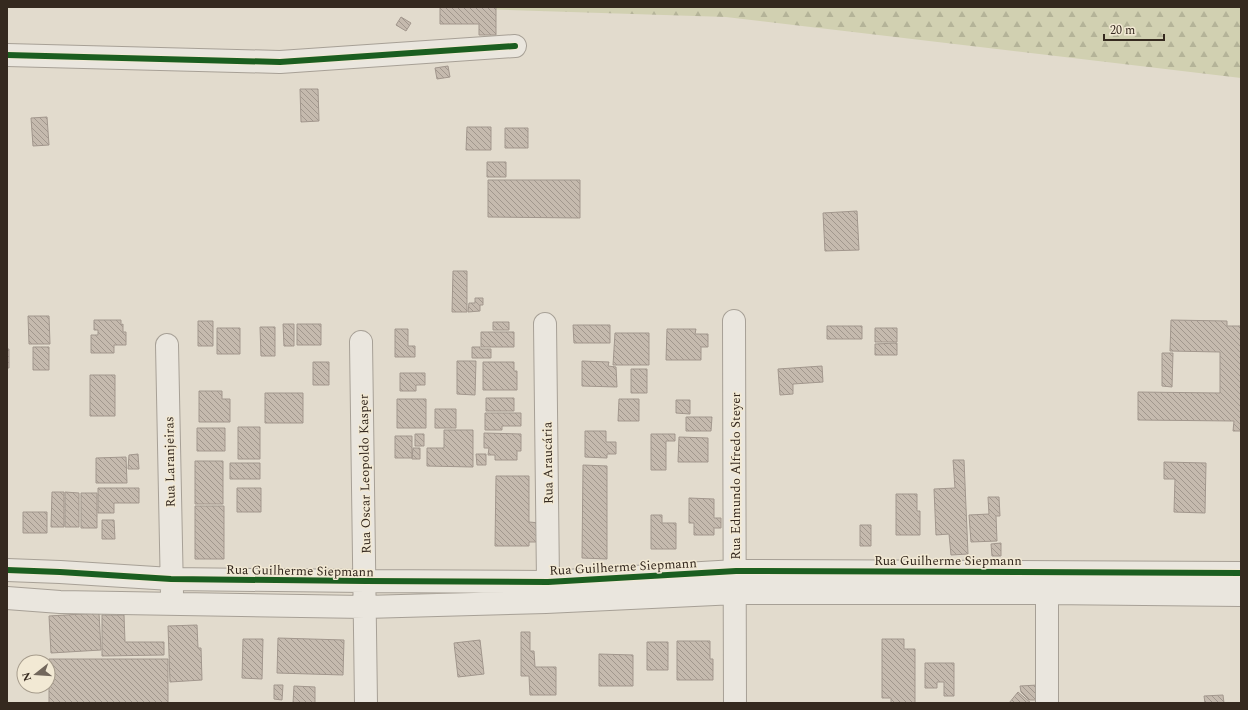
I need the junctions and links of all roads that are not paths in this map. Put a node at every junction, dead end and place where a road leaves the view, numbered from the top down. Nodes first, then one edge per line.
1 (515, 46) dead end
2 (7, 55) edge
3 (734, 321) dead end
4 (545, 324) dead end
5 (361, 342) dead end
6 (167, 345) dead end
7 (7, 570) edge
8 (736, 571) junction
9 (60, 572) junction
10 (1046, 572) junction
11 (1241, 573) edge
12 (171, 579) junction
13 (365, 581) junction
14 (547, 592) junction
15 (736, 593) junction
16 (1047, 593) junction
17 (1241, 595) edge
18 (7, 598) edge
19 (60, 602) junction
20 (173, 604) junction
21 (365, 607) junction
22 (366, 703) edge
23 (736, 703) edge
24 (1047, 703) edge

1 - 2 street
3 - 8 street, Rua Edmundo Alfredo Steyer
4 - 14 street, Rua Araucária
5 - 13 street, Rua Oscar Leopoldo Kasper
6 - 12 street, Rua Laranjeiras
7 - 9 street, Rua Guilherme Siepmann
8 - 10 street, Rua Guilherme Siepmann
8 - 14 street, Rua Guilherme Siepmann
8 - 15 street, Rua Edmundo Alfredo Steyer
9 - 12 street, Rua Guilherme Siepmann
9 - 19 street
10 - 11 street, Rua Guilherme Siepmann
10 - 16 street
12 - 13 street, Rua Guilherme Siepmann
12 - 20 street, Rua Laranjeiras
13 - 14 street, Rua Guilherme Siepmann
13 - 21 street, Rua Oscar Leopoldo Kasper
14 - 15 street, Rua Guilherme Siepmann
14 - 21 street, Rua Guilherme Siepmann
15 - 16 street, Rua Guilherme Siepmann
15 - 23 street, Rua Edmundo Alfredo Steyer
16 - 17 street, Rua Guilherme Siepmann
16 - 24 street
18 - 19 street, Rua Guilherme Siepmann
19 - 20 street, Rua Guilherme Siepmann
20 - 21 street, Rua Guilherme Siepmann
21 - 22 street, Rua Oscar Leopoldo Kasper

